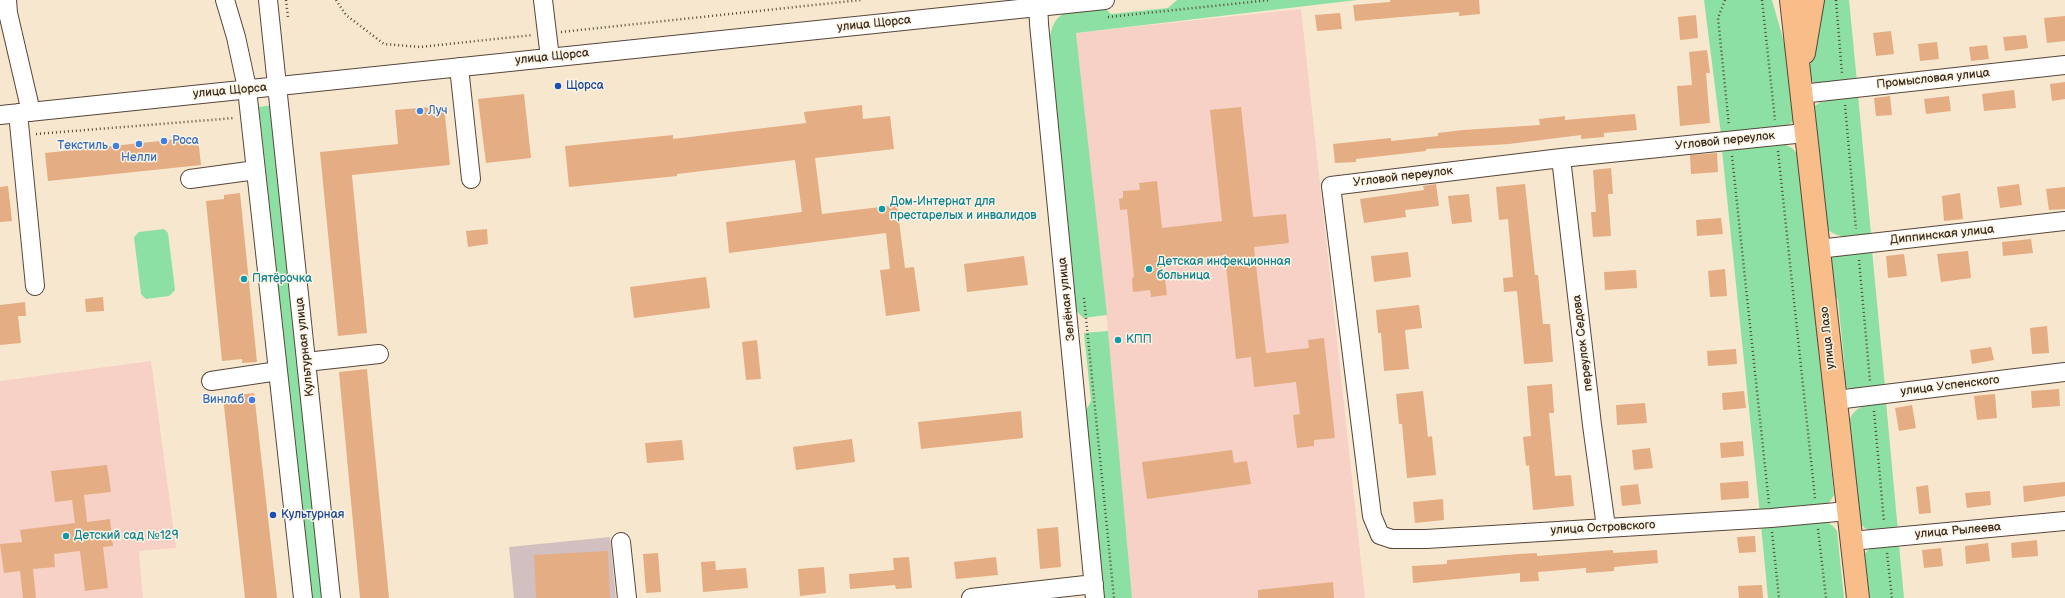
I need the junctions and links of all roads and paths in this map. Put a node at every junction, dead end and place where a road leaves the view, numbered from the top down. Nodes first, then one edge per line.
1 (7, 0) edge
2 (226, 0) edge
3 (268, 0) edge
4 (336, 0) edge
5 (543, 0) edge
6 (861, 0) edge
7 (1270, 0) edge
8 (1725, 0) edge
9 (1762, 0) edge
10 (1791, 0) edge
11 (1813, 0) edge
12 (1836, 0) edge
13 (1082, 1) edge
14 (1038, 3) edge
15 (1105, 9) edge
16 (547, 33) junction
17 (550, 58) junction
18 (2065, 65) edge
19 (459, 67) junction
20 (277, 86) junction
21 (1800, 86) junction
22 (247, 89) junction
23 (1844, 89) junction
24 (24, 112) junction
25 (0, 115) edge
26 (242, 117) dead end
27 (1806, 133) junction
28 (20, 135) junction
29 (1776, 136) junction
30 (1730, 140) junction
31 (1561, 158) junction
32 (256, 170) junction
33 (190, 179) dead end
34 (471, 179) dead end
35 (2065, 221) edge
36 (1857, 244) junction
37 (1818, 249) junction
38 (35, 286) dead end
39 (1083, 293) dead end
40 (379, 354) dead end
41 (306, 362) junction
42 (278, 372) junction
43 (2065, 372) edge
44 (211, 381) dead end
45 (1872, 395) junction
46 (1836, 400) junction
47 (1848, 511) junction
48 (1817, 514) junction
49 (1372, 516) joint
50 (1771, 518) junction
51 (2065, 521) edge
52 (1606, 527) junction
53 (1886, 538) junction
54 (1851, 541) junction
55 (621, 542) dead end
56 (1095, 591) edge
57 (303, 598) edge
58 (331, 598) edge
59 (627, 598) edge
60 (971, 598) edge
61 (1114, 598) edge
62 (1779, 598) edge
63 (1826, 598) edge
64 (1858, 598) edge
65 (1892, 598) edge

1 - 24 street
2 - 22 street
3 - 20 street, Культурная улица
4 - 16 path
5 - 16 street
6 - 16 path
7 - 15 path
8 - 30 path
9 - 29 path
10 - 21 main road, улица Лазо
11 - 21 main road, улица Лазо
12 - 23 path
13 - 14 street, улица Щорса
13 - 15 street, улица Щорса
14 - 17 street, улица Щорса
14 - 56 street, Зелёная улица
16 - 17 street
17 - 19 street, улица Щорса
18 - 23 street, Промысловая улица
19 - 20 street, улица Щорса
19 - 34 street
20 - 22 street, улица Щорса
20 - 41 street, Культурная улица
21 - 23 street, Промысловая улица
21 - 27 main road, улица Лазо
22 - 24 street, улица Щорса
22 - 32 street
23 - 36 path
24 - 25 street, улица Щорса
24 - 28 street
26 - 28 path
27 - 29 street, Угловой переулок
27 - 37 main road, улица Лазо
28 - 38 street
29 - 30 street, Угловой переулок
29 - 48 path
30 - 31 street, Угловой переулок
30 - 50 path
31 - 49 street, Угловой переулок
31 - 52 street, переулок Седова
32 - 33 street
32 - 42 street
35 - 36 street, Диппинская улица
36 - 37 street, Диппинская улица
36 - 45 path
37 - 46 main road, улица Лазо
39 - 61 path
40 - 41 street
41 - 58 street, Культурная улица
42 - 44 street
42 - 57 street
43 - 45 street, улица Успенского
45 - 46 street, улица Успенского
45 - 53 path
46 - 47 main road, улица Лазо
47 - 48 street, улица Островского
47 - 54 main road, улица Лазо
48 - 50 street, улица Островского
48 - 63 path
49 - 52 street, улица Островского
50 - 52 street, улица Островского
50 - 62 path
51 - 53 street, улица Рылеева
53 - 54 street, улица Рылеева
53 - 65 path
54 - 64 main road, улица Лазо
55 - 59 street
56 - 60 street

